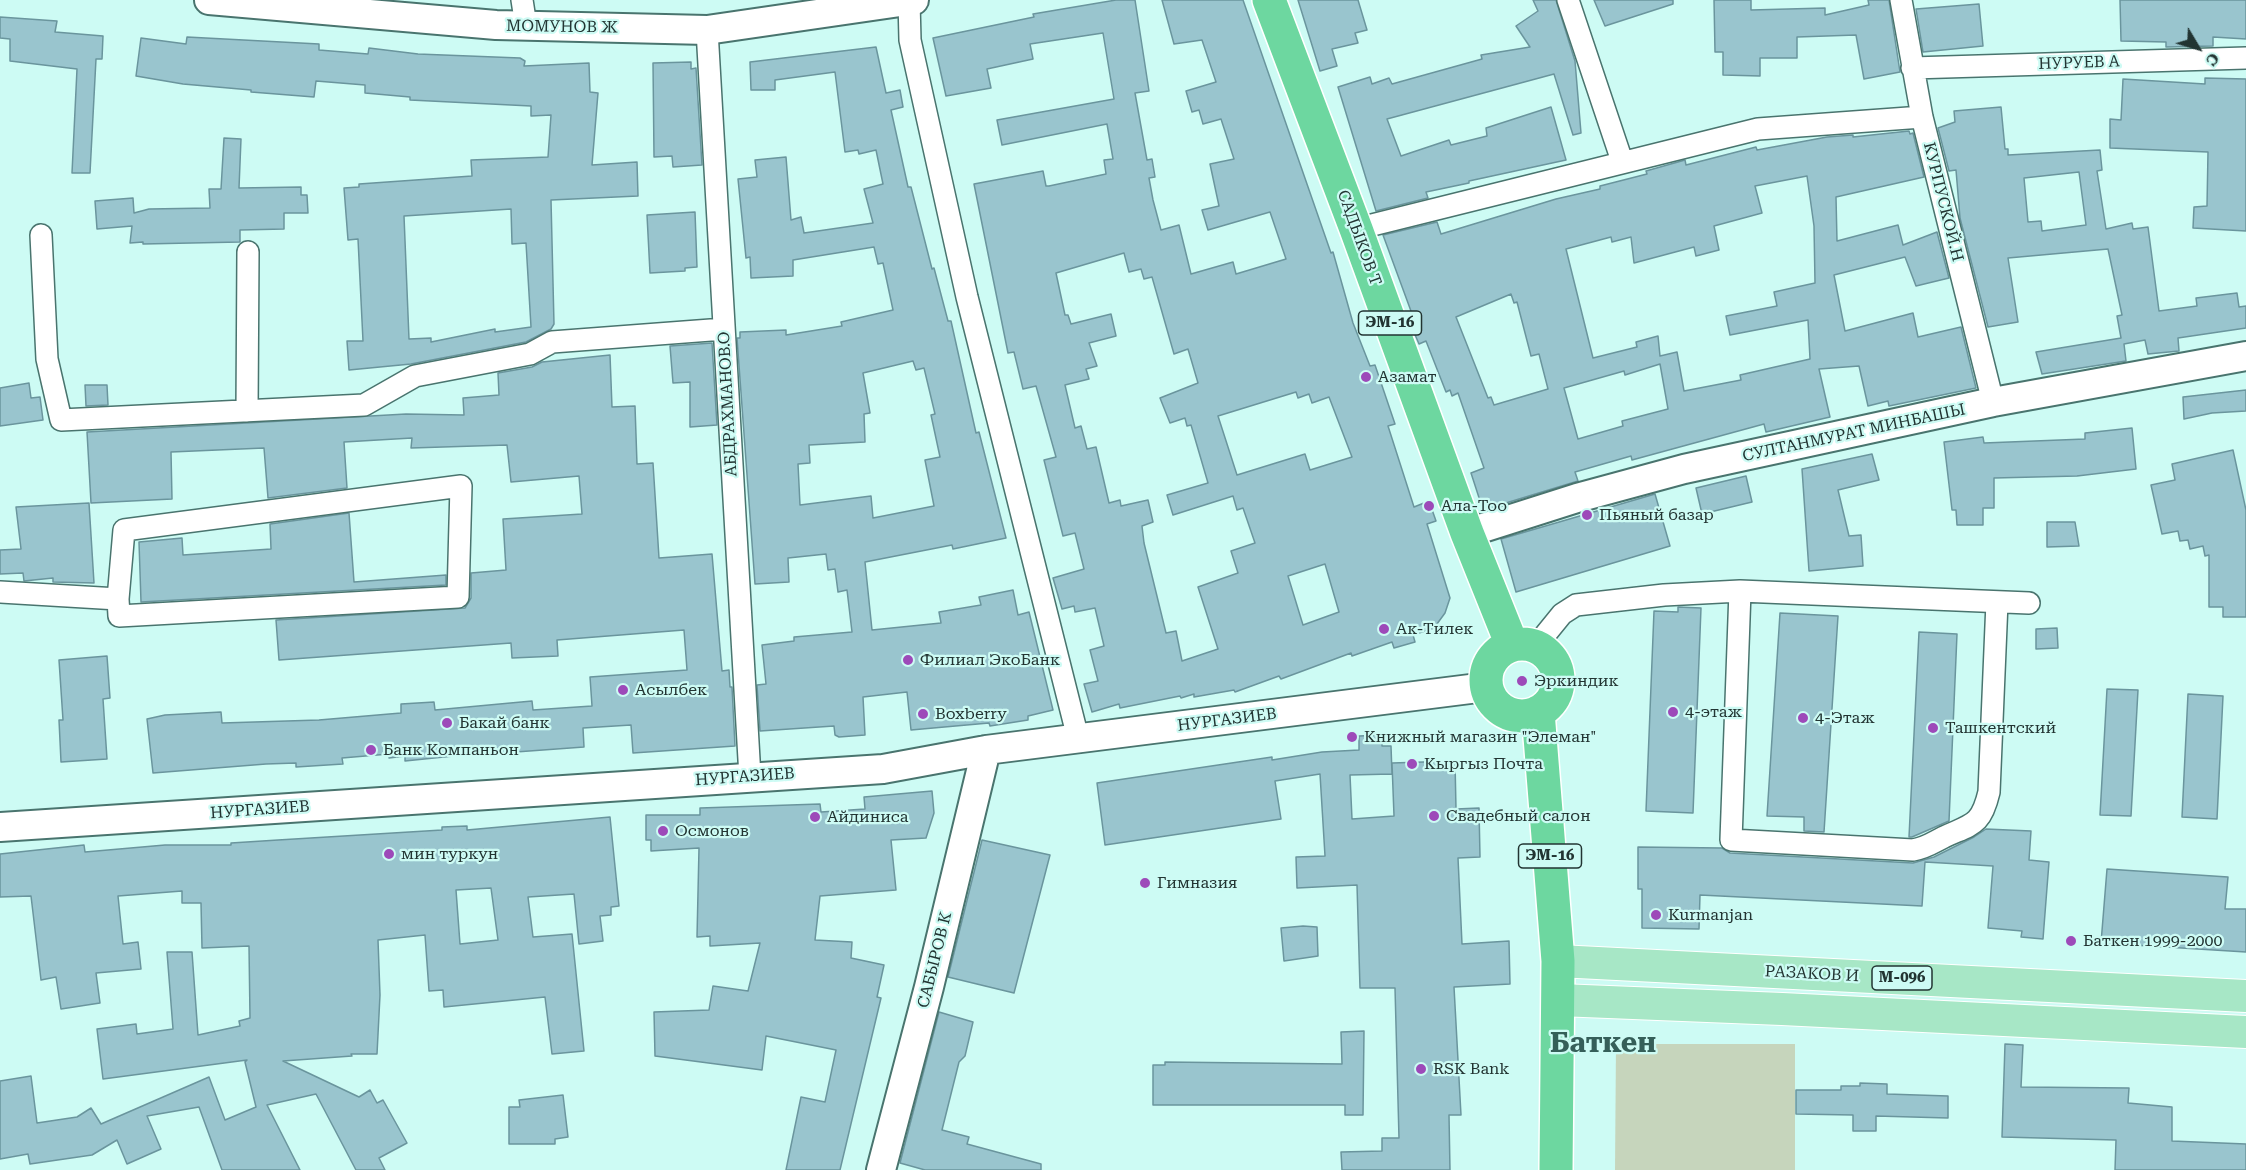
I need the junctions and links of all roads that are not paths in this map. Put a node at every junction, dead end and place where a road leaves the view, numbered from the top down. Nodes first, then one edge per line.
1 (209, 0) edge
2 (912, 0) edge
3 (1269, 0) edge
4 (1568, 0) edge
5 (1901, 0) edge
6 (524, 13) edge
7 (707, 30) junction
8 (2246, 58) edge
9 (1911, 68) junction
10 (1922, 117) junction
11 (1622, 161) junction
12 (1356, 229) junction
13 (41, 235) dead end
14 (248, 252) dead end
15 (724, 329) junction
16 (2246, 356) edge
17 (1993, 402) junction
18 (247, 411) junction
19 (1467, 533) junction
20 (1740, 591) junction
21 (0, 592) edge
22 (118, 599) junction
23 (1997, 602) junction
24 (2029, 603) dead end
25 (1524, 645) junction
26 (1486, 687) junction
27 (1538, 712) junction
28 (1078, 738) junction
29 (986, 750) junction
30 (750, 777) junction
31 (0, 827) edge
32 (1558, 961) junction
33 (2245, 992) edge
34 (1559, 1000) junction
35 (2246, 1032) edge
36 (880, 1170) edge
37 (1556, 1170) edge

1 - 6 street, МОМУНОВ Ж
2 - 7 street, МОМУНОВ Ж
2 - 28 street
3 - 12 highway, САДЫКОВ Т / ЭМ-16
4 - 11 street
5 - 9 street, КУРПУСКОЙ.Н
6 - 7 street, МОМУНОВ Ж
7 - 15 street, АБДРАХМАНОВ.О
8 - 9 street, НУРУЕВ А
9 - 10 street, КУРПУСКОЙ.Н
10 - 11 street
10 - 17 street, КУРПУСКОЙ.Н
11 - 12 street
12 - 19 highway, САДЫКОВ Т / ЭМ-16
13 - 18 street
14 - 18 street
15 - 18 street
15 - 30 street, АБДРАХМАНОВ.О
16 - 17 street, СУЛТАНМУРАТ МИНБАШЫ
17 - 19 street, СУЛТАНМУРАТ МИНБАШЫ
19 - 25 highway, САДЫКОВ Т / ЭМ-16
20 - 23 street
20 - 23 street
20 - 25 street
21 - 22 street
22 - 22 street
23 - 24 street
25 - 26 highway
25 - 27 highway, ЭМ-16
26 - 27 highway
26 - 28 street, НУРГАЗИЕВ
27 - 32 highway, ЭМ-16
28 - 29 street, НУРГАЗИЕВ
29 - 30 street, НУРГАЗИЕВ
29 - 36 street, САБЫРОВ К
30 - 31 street, НУРГАЗИЕВ
32 - 33 main road, РАЗАКОВ И / М-096
32 - 34 highway, ЭМ-16
34 - 35 main road, М-096
34 - 37 highway, ЭМ-16

